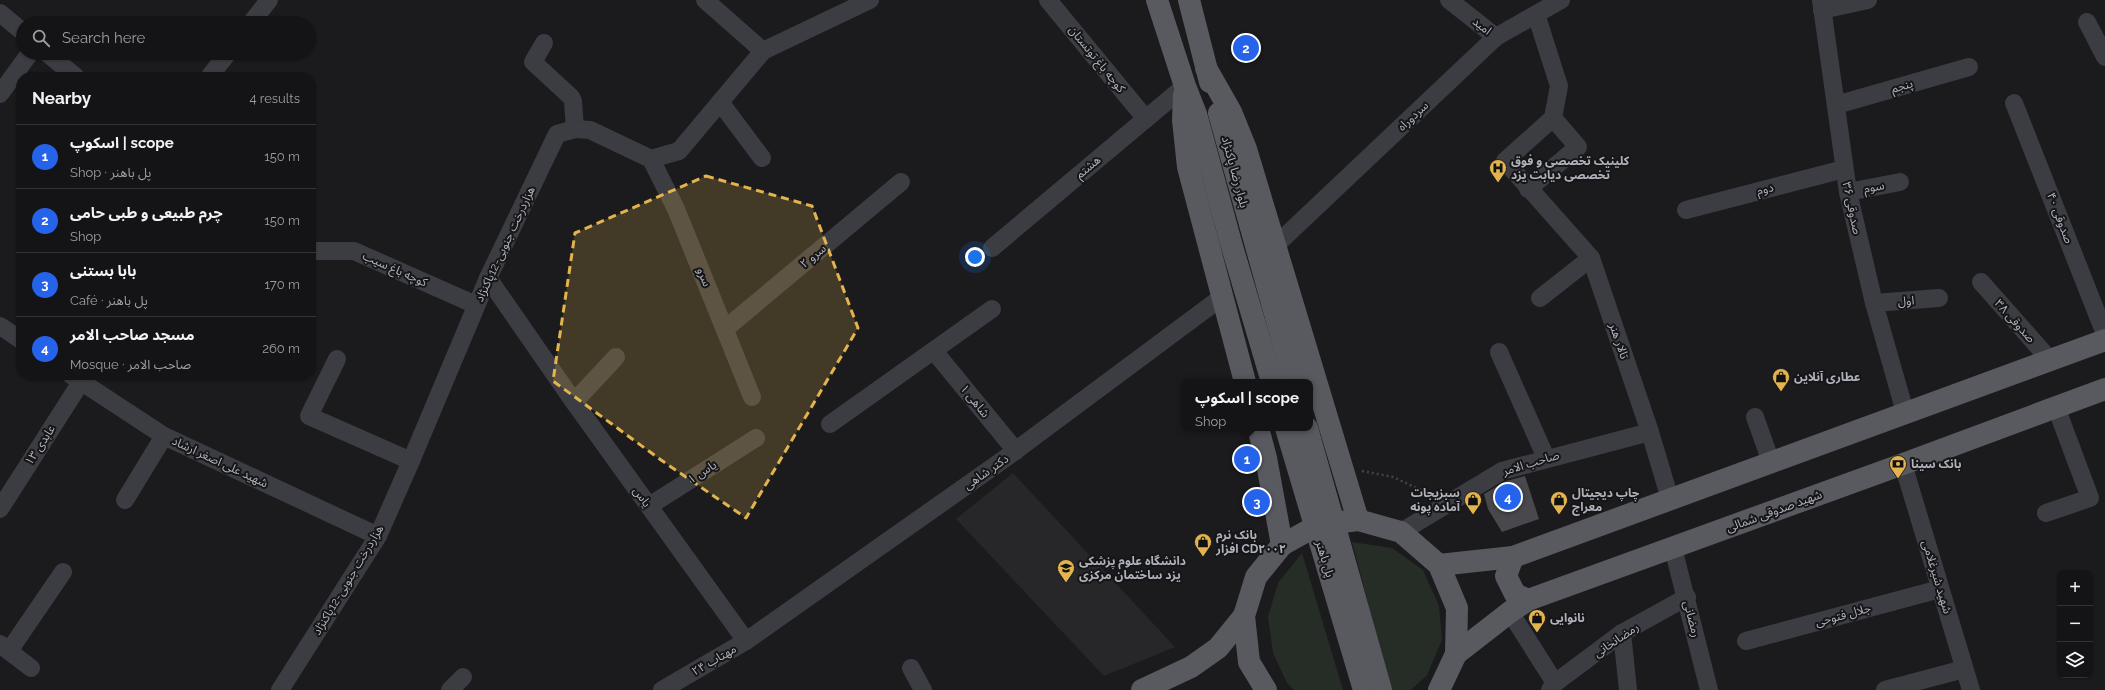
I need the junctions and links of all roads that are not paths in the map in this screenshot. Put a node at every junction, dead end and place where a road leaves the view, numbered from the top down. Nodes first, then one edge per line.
1 (269, 0) edge
2 (705, 0) edge
3 (870, 0) edge
4 (1048, 0) edge
5 (1157, 0) edge
6 (1449, 0) edge
7 (1561, 0) edge
8 (1868, 0) edge
9 (1192, 3) edge
10 (1822, 5) edge
11 (0, 13) edge
12 (1536, 14) junction
13 (256, 16) edge
14 (2087, 22) dead end
15 (16, 26) edge
16 (1496, 37) junction
17 (544, 43) dead end
18 (763, 51) junction
19 (2105, 57) edge
20 (25, 60) edge
21 (55, 60) edge
22 (223, 60) edge
23 (1969, 67) dead end
24 (1206, 68) junction
25 (16, 72) edge
26 (16, 72) edge
27 (70, 72) edge
28 (214, 72) edge
29 (1185, 86) junction
30 (0, 94) edge
31 (720, 102) junction
32 (2014, 103) dead end
33 (1836, 105) junction
34 (1553, 118) junction
35 (1146, 119) junction
36 (575, 128) junction
37 (762, 158) dead end
38 (651, 159) junction
39 (1844, 168) junction
40 (901, 182) dead end
41 (1900, 182) dead end
42 (1848, 192) junction
43 (1533, 194) junction
44 (1686, 210) dead end
45 (1275, 246) junction
46 (992, 248) dead end
47 (316, 251) edge
48 (1591, 258) junction
49 (488, 278) junction
50 (1980, 282) dead end
51 (1222, 297) junction
52 (1540, 298) dead end
53 (1939, 298) dead end
54 (1874, 303) junction
55 (476, 305) junction
56 (992, 309) dead end
57 (0, 326) edge
58 (725, 329) junction
59 (2105, 334) edge
60 (16, 337) edge
61 (2105, 340) edge
62 (934, 351) junction
63 (1499, 352) dead end
64 (616, 357) dead end
65 (337, 359) dead end
66 (2050, 360) junction
67 (1244, 379) edge
68 (1271, 379) edge
69 (1293, 379) edge
70 (75, 380) edge
71 (78, 380) edge
72 (2105, 389) edge
73 (752, 397) dead end
74 (574, 402) junction
75 (2056, 407) junction
76 (1905, 412) junction
77 (1755, 417) dead end
78 (830, 424) dead end
79 (1259, 431) edge
80 (1287, 431) edge
81 (1308, 431) edge
82 (1650, 432) junction
83 (164, 436) junction
84 (756, 438) dead end
85 (1334, 442) junction
86 (1016, 451) junction
87 (1266, 458) junction
88 (1546, 458) junction
89 (411, 461) junction
90 (1771, 462) junction
91 (1903, 464) junction
92 (6, 483) edge
93 (1670, 499) junction
94 (125, 500) dead end
95 (649, 506) junction
96 (0, 508) edge
97 (2046, 513) dead end
98 (1358, 520) junction
99 (1401, 532) junction
100 (378, 536) junction
101 (1282, 545) junction
102 (1673, 548) junction
103 (1513, 557) junction
104 (1439, 565) junction
105 (63, 572) dead end
106 (1940, 589) junction
107 (1687, 597) junction
108 (1519, 606) junction
109 (1244, 616) junction
110 (1622, 633) junction
111 (1746, 640) dead end
112 (746, 641) junction
113 (4, 647) edge
114 (1456, 654) junction
115 (31, 668) dead end
116 (910, 668) dead end
117 (1964, 669) junction
118 (463, 677) dead end
119 (1553, 686) edge
120 (1147, 689) edge
121 (280, 690) edge
122 (450, 690) edge
123 (662, 690) edge
124 (923, 690) edge
125 (1266, 690) edge
126 (1364, 690) edge
127 (1381, 690) edge
128 (1439, 690) edge
129 (1628, 690) edge
130 (1709, 690) edge
131 (1885, 690) edge
132 (1971, 690) edge

1 - 13 street
2 - 18 street
3 - 18 street
4 - 35 street, کوچه باغ توتستان
5 - 29 main road, بلوار رضا پاکنژاد
6 - 16 street, امید
7 - 12 street, سردوراه
8 - 10 street
9 - 24 main road
10 - 33 street, صدوقی ۳۶
11 - 15 street
12 - 16 street, سردوراه
12 - 34 street
14 - 19 street
16 - 45 street, سردوراه
17 - 36 street
18 - 31 street
20 - 25 street
21 - 27 street
22 - 28 street
23 - 33 street, پنجم
24 - 45 main road
24 - 69 main road, بلوار رضا پاکنژاد
26 - 30 street
29 - 35 street, هشتم
29 - 51 main road
29 - 68 main road, بلوار رضا پاکنژاد
31 - 37 street
31 - 38 street
32 - 59 street, صدوقی ۴۰
33 - 39 street, صدوقی ۳۶
34 - 43 street
34 - 43 street, تالار هنر
35 - 46 street, هشتم
36 - 38 street
36 - 49 street, هزاردرخت جنوبی-12پاکنژاد
38 - 58 street, سرو
39 - 42 street, صدوقی ۳۶
39 - 44 street, دوم
40 - 58 street, سرو ۲
41 - 42 street, سوم
42 - 54 street, صدوقی ۳۶
43 - 48 street, تالار هنر
45 - 85 main road
47 - 55 street, کوچه باغ سیب
48 - 52 street
48 - 82 street, تالار هنر
49 - 55 street, هزاردرخت جنوبی-12پاکنژاد
49 - 74 street, یاس
50 - 66 street, صدوقی ۳۸
51 - 67 main road
51 - 86 street, دکتر شاهی
53 - 54 street, اول
54 - 76 street, صدوقی ۳۶
55 - 89 street, هزاردرخت جنوبی-12پاکنژاد
56 - 62 street
57 - 60 street
58 - 73 street, سرو
61 - 66 main road
62 - 78 street
62 - 86 street, شاهی ۱
63 - 88 street
64 - 74 street
65 - 89 street
66 - 76 main road
70 - 92 street, عابدی ۱۳
71 - 83 street, شهید علی اصغر ارشاد
72 - 75 main road, شهید صدوقی شمالی
74 - 95 street, یاس
75 - 91 main road, شهید صدوقی شمالی
75 - 97 street
76 - 90 main road
77 - 90 street
79 - 87 main road
80 - 126 main road, پل باهنر, bridge
81 - 127 main road, پل باهنر, bridge
82 - 88 street, صاحب الامر
82 - 93 street, تالار هنر
83 - 94 street
83 - 100 street, شهید علی اصغر ارشاد
84 - 95 street, یاس ۱
85 - 87 main road
85 - 98 main road
86 - 112 street, دکتر شاهی
87 - 101 main road
88 - 99 street, صاحب الامر
89 - 100 street, هزاردرخت جنوبی-12پاکنژاد
90 - 93 main road
91 - 102 main road, شهید صدوقی شمالی
91 - 106 street, شهید شیرغلامی
92 - 96 street, عابدی ۱۳
93 - 103 main road
95 - 112 street, یاس
98 - 99 main road
98 - 101 main road
99 - 104 main road
100 - 121 street, هزاردرخت جنوبی-12پاکنژاد
101 - 109 main road
102 - 107 street, رمضانی
102 - 108 main road, شهید صدوقی شمالی
103 - 104 main road
103 - 108 main road
104 - 114 main road
105 - 113 street
106 - 111 street, جلال فتوحی
106 - 117 street, شهید شیرغلامی
107 - 110 street, رمضانخانی
107 - 130 street, رمضانی
108 - 114 main road, شهید صدوقی شمالی
108 - 119 street
109 - 120 main road
109 - 125 main road
110 - 119 street, رمضانخانی
110 - 129 street
112 - 123 street, مهتاب ۲۴
113 - 115 street
114 - 128 main road
116 - 124 street
117 - 131 street
117 - 132 street, شهید شیرغلامی
118 - 122 street

